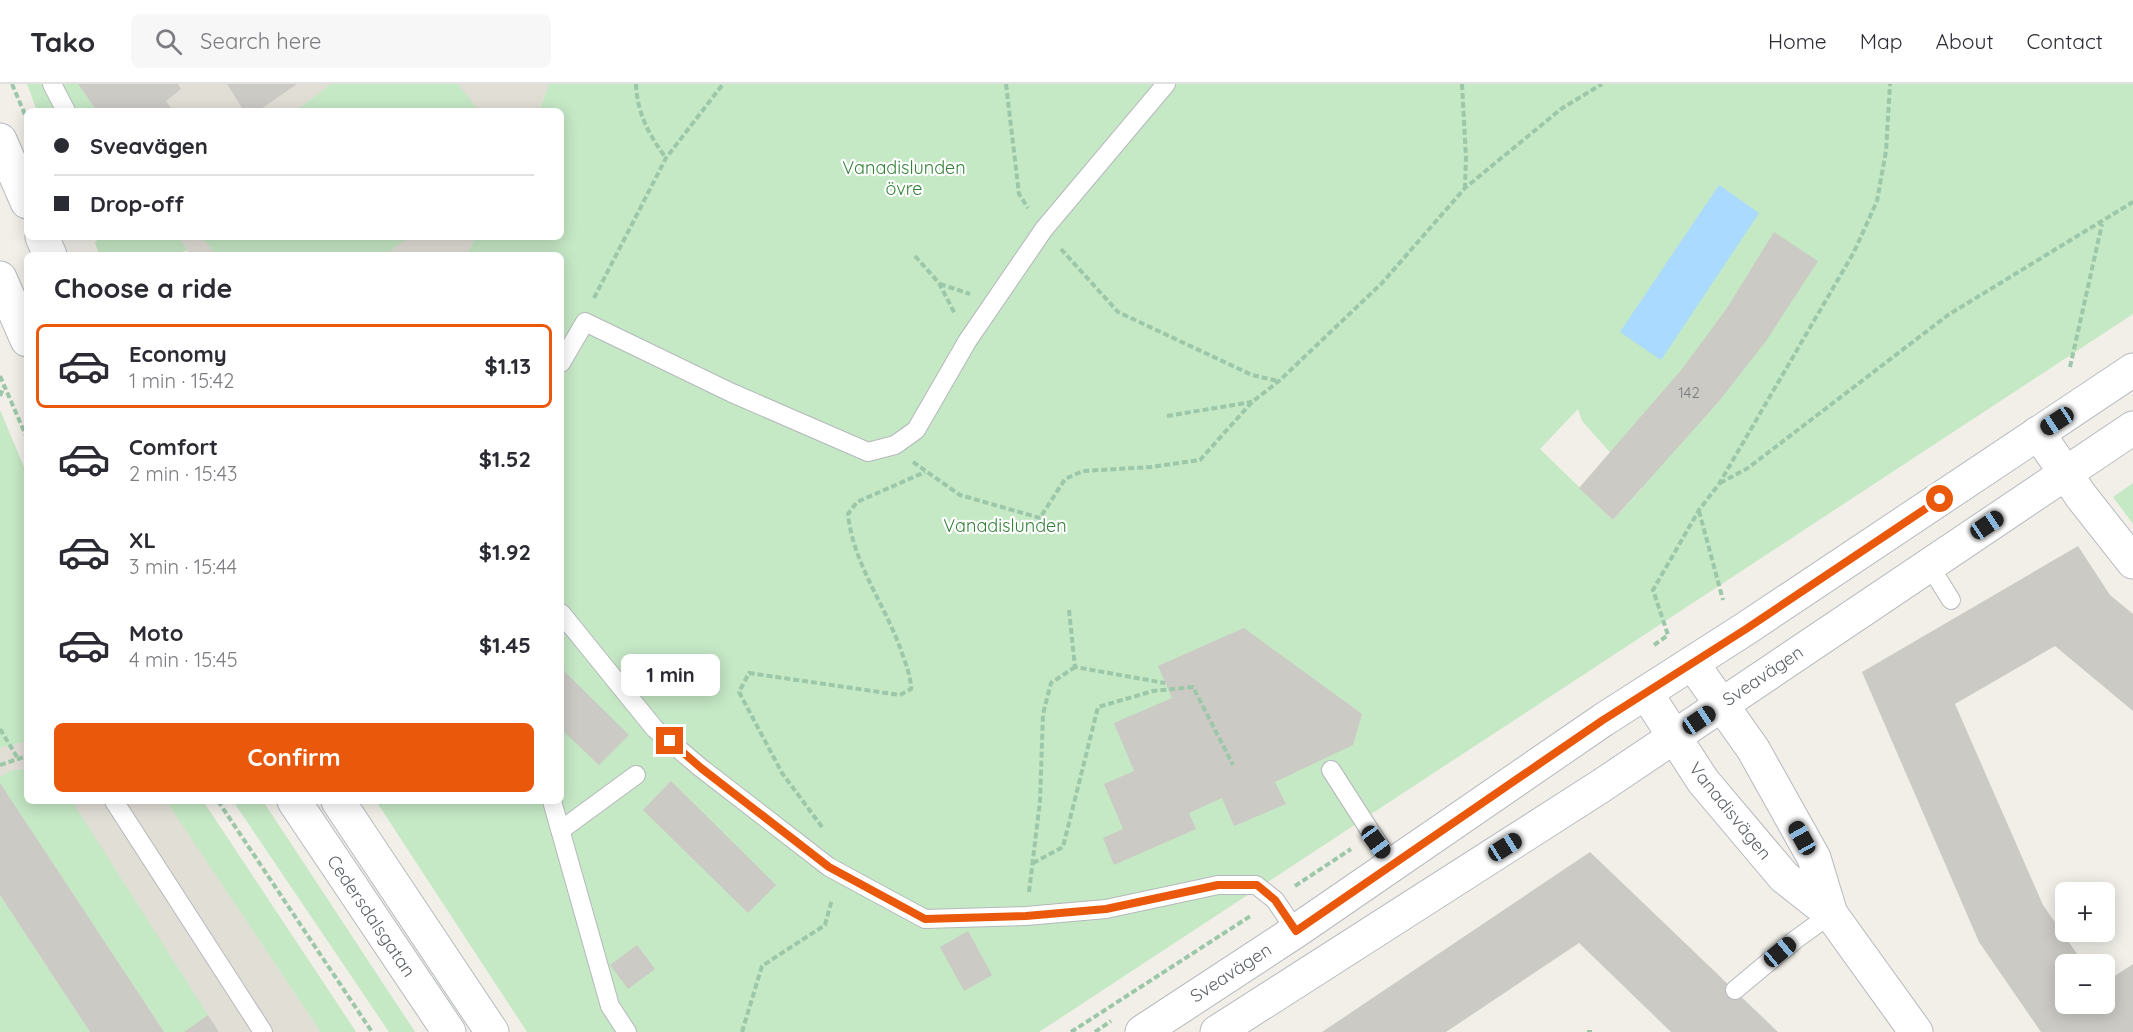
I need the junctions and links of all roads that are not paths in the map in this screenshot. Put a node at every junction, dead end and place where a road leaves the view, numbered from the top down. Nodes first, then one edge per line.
1 (52, 84) edge
2 (1166, 84) edge
3 (64, 108) edge
4 (0, 140) edge
5 (24, 195) edge
6 (0, 278) edge
7 (24, 333) edge
8 (564, 358) edge
9 (2133, 370) edge
10 (2133, 428) edge
11 (2038, 433) junction
12 (2065, 473) junction
13 (2133, 562) edge
14 (1929, 565) junction
15 (1951, 600) dead end
16 (564, 617) edge
17 (1692, 663) junction
18 (1646, 693) junction
19 (1722, 704) junction
20 (1675, 736) junction
21 (1331, 770) dead end
22 (636, 775) dead end
23 (116, 804) edge
24 (296, 804) edge
25 (340, 804) edge
26 (553, 804) edge
27 (561, 830) junction
28 (1392, 865) junction
29 (1832, 914) junction
30 (1296, 931) junction
31 (1735, 990) dead end
32 (263, 1032) edge
33 (449, 1032) edge
34 (492, 1032) edge
35 (627, 1032) edge
36 (1142, 1032) edge
37 (1216, 1032) edge
38 (1916, 1032) edge

1 - 3 lane
2 - 8 lane
4 - 5 main road
6 - 7 main road
9 - 11 main road, Sveavägen
10 - 12 main road, Sveavägen
11 - 12 main road
11 - 17 main road, Sveavägen
12 - 13 main road
12 - 14 main road, Sveavägen
14 - 15 lane
14 - 19 main road, Sveavägen
16 - 30 lane
17 - 18 main road, Sveavägen
17 - 19 main road, Vanadisvägen
18 - 20 main road, Vanadisvägen
18 - 28 main road, Sveavägen
19 - 20 main road, Sveavägen
19 - 29 main road, Vanadisvägen
20 - 29 main road, Vanadisvägen
20 - 37 main road, Sveavägen
21 - 28 lane
22 - 27 lane
23 - 32 lane
24 - 33 main road, Cedersdalsgatan
25 - 34 main road, Cedersdalsgatan
26 - 27 lane
27 - 35 lane
28 - 30 main road, Sveavägen
29 - 31 lane
29 - 38 main road, Vanadisvägen
30 - 36 main road, Sveavägen

